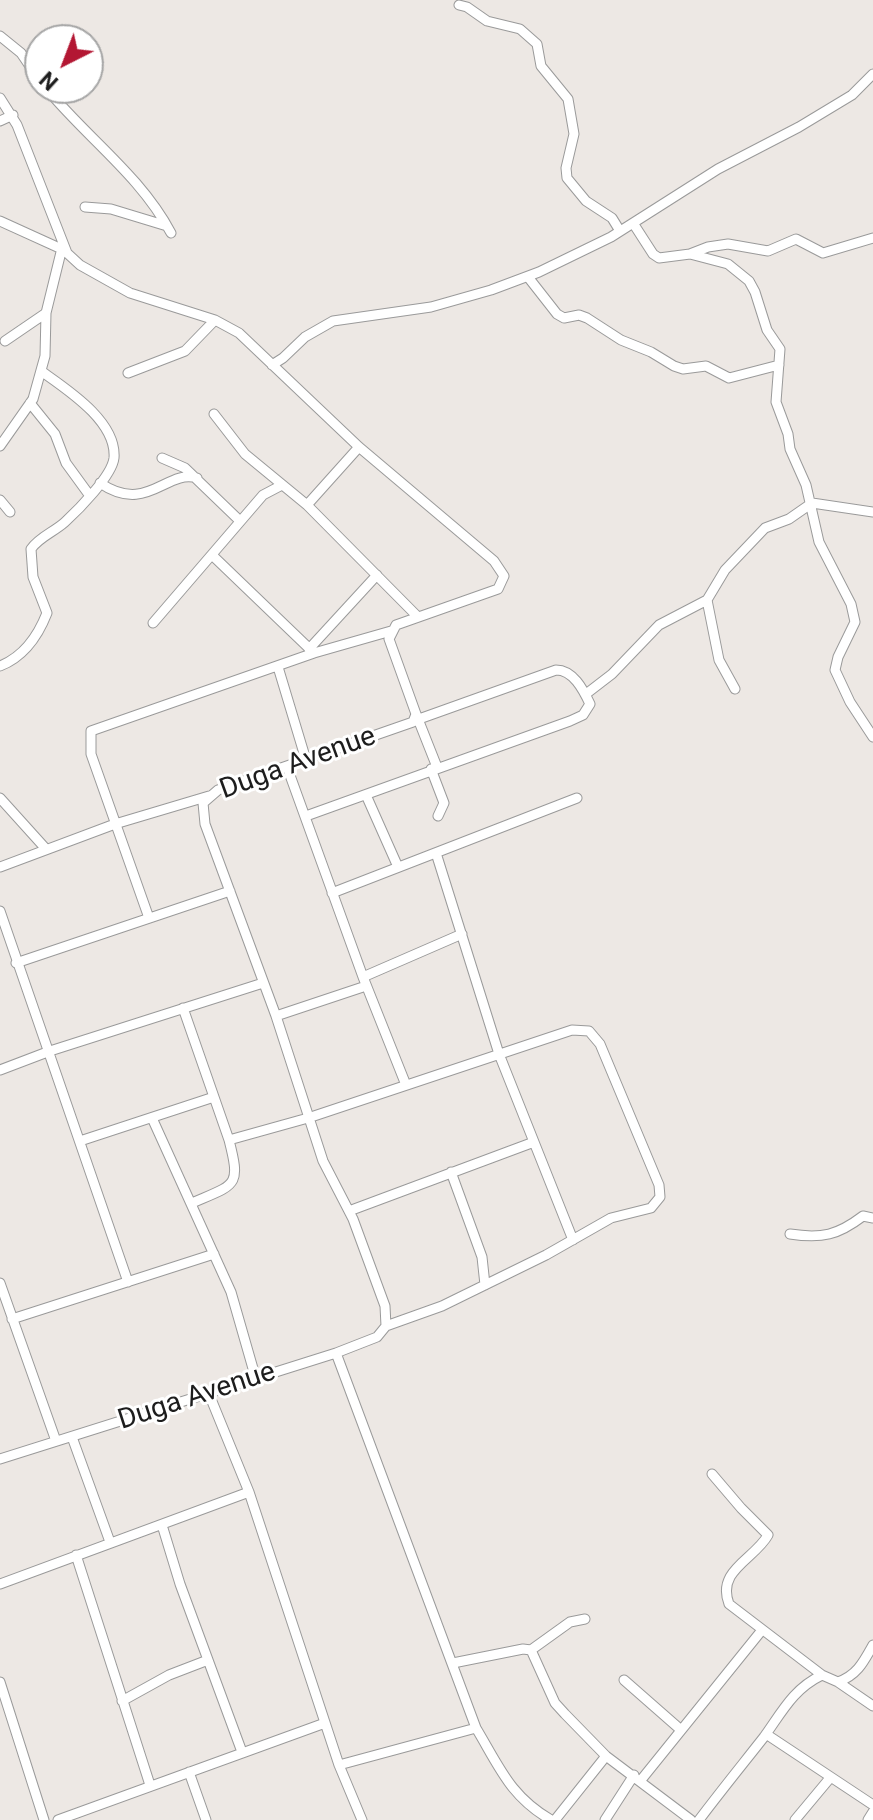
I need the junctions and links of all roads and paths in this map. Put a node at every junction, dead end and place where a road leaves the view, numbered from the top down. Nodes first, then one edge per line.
1 (459, 5) dead end
2 (0, 36) edge
3 (24, 57) edge
4 (873, 74) edge
5 (0, 98) edge
6 (61, 104) edge
7 (13, 115) junction
8 (0, 121) edge
9 (85, 207) dead end
10 (0, 221) edge
11 (633, 223) junction
12 (620, 231) junction
13 (873, 238) edge
14 (64, 250) junction
15 (690, 254) junction
16 (528, 277) junction
17 (46, 313) junction
18 (215, 320) junction
19 (5, 341) dead end
20 (272, 365) junction
21 (779, 365) junction
22 (41, 371) junction
23 (128, 373) dead end
24 (30, 403) junction
25 (214, 414) dead end
26 (0, 446) edge
27 (359, 447) junction
28 (162, 458) dead end
29 (197, 478) junction
30 (100, 483) junction
31 (282, 485) junction
32 (90, 496) junction
33 (0, 500) edge
34 (812, 503) junction
35 (307, 505) junction
36 (10, 512) dead end
37 (873, 512) edge
38 (240, 521) junction
39 (212, 555) junction
40 (377, 575) junction
41 (707, 600) junction
42 (418, 617) junction
43 (153, 623) dead end
44 (391, 631) junction
45 (311, 651) junction
46 (0, 666) edge
47 (278, 667) junction
48 (735, 689) dead end
49 (586, 694) junction
50 (417, 717) junction
51 (873, 737) edge
52 (306, 760) junction
53 (287, 767) junction
54 (434, 768) junction
55 (366, 795) junction
56 (209, 796) junction
57 (0, 798) edge
58 (577, 798) dead end
59 (306, 816) junction
60 (438, 816) dead end
61 (115, 824) junction
62 (46, 849) junction
63 (436, 853) junction
64 (0, 867) edge
65 (398, 867) junction
66 (230, 891) junction
67 (332, 893) junction
68 (0, 911) edge
69 (149, 918) junction
70 (462, 934) junction
71 (16, 963) junction
72 (365, 982) junction
73 (263, 983) junction
74 (183, 1008) junction
75 (276, 1016) junction
76 (50, 1051) junction
77 (499, 1054) junction
78 (0, 1070) edge
79 (406, 1085) junction
80 (214, 1097) junction
81 (152, 1118) junction
82 (308, 1118) junction
83 (229, 1140) junction
84 (80, 1141) junction
85 (534, 1142) junction
86 (451, 1172) junction
87 (192, 1203) junction
88 (349, 1211) junction
89 (873, 1218) edge
90 (790, 1234) dead end
91 (573, 1240) junction
92 (214, 1254) junction
93 (128, 1282) junction
94 (0, 1283) edge
95 (485, 1285) junction
96 (12, 1319) junction
97 (386, 1326) junction
98 (336, 1353) junction
99 (256, 1379) junction
100 (209, 1394) junction
101 (72, 1437) junction
102 (56, 1441) junction
103 (0, 1459) edge
104 (712, 1474) dead end
105 (249, 1492) junction
106 (162, 1525) junction
107 (110, 1542) junction
108 (76, 1555) junction
109 (0, 1584) edge
110 (585, 1619) dead end
111 (762, 1630) junction
112 (873, 1645) edge
113 (531, 1650) junction
114 (208, 1660) junction
115 (453, 1663) junction
116 (822, 1675) junction
117 (624, 1680) dead end
118 (0, 1682) edge
119 (838, 1682) junction
120 (122, 1701) junction
121 (873, 1706) edge
122 (325, 1723) junction
123 (476, 1728) junction
124 (681, 1730) junction
125 (766, 1734) junction
126 (242, 1752) junction
127 (606, 1756) junction
128 (339, 1765) junction
129 (189, 1772) junction
130 (637, 1777) junction
131 (830, 1778) junction
132 (150, 1785) junction
133 (873, 1805) edge
134 (873, 1812) edge
135 (44, 1820) edge
136 (58, 1820) edge
137 (206, 1820) edge
138 (362, 1820) edge
139 (553, 1820) edge
140 (605, 1820) edge
141 (691, 1820) edge
142 (699, 1820) edge
143 (795, 1820) edge
144 (868, 1820) edge

1 - 12 street
2 - 3 street
4 - 11 street
5 - 7 street
6 - 9 street
7 - 8 street
7 - 14 street
10 - 14 street
11 - 12 street
11 - 15 street
12 - 16 street
13 - 15 street
14 - 17 street
14 - 18 street
15 - 21 street
16 - 20 street
16 - 21 street
17 - 19 street
17 - 22 street
18 - 20 street
18 - 23 street
20 - 27 street
21 - 34 street
22 - 24 street
22 - 30 street
24 - 26 street
24 - 32 street
25 - 31 street
27 - 35 street
27 - 42 street
28 - 29 street
29 - 30 street
29 - 38 street
30 - 32 street
31 - 35 street
31 - 38 street
32 - 46 street
33 - 36 street
34 - 37 street
34 - 41 street
34 - 51 street
35 - 40 street
38 - 39 street
39 - 43 street
39 - 45 street
40 - 42 street
40 - 45 street
41 - 48 street
41 - 49 street
42 - 44 street
44 - 45 street
44 - 50 street
45 - 47 street
47 - 52 street
47 - 61 street
49 - 50 street, Duga Avenue
49 - 54 street
50 - 52 street, Duga Avenue
50 - 54 street
52 - 53 street, Duga Avenue
53 - 56 street, Duga Avenue
53 - 59 street
54 - 55 street
54 - 60 street
55 - 59 street
55 - 65 street
56 - 61 street
56 - 66 street, Duga Avenue
57 - 62 street
58 - 63 street
59 - 67 street
61 - 62 street
61 - 69 street
62 - 64 street
63 - 65 street
63 - 70 street
65 - 67 street
66 - 69 street
66 - 73 street, Duga Avenue
67 - 72 street
68 - 71 street
69 - 71 street
70 - 72 street
70 - 77 street
71 - 76 street
72 - 75 street
72 - 79 street
73 - 74 street
73 - 75 street, Duga Avenue
74 - 76 street
74 - 80 street
75 - 82 street, Duga Avenue
76 - 78 street
76 - 84 street
77 - 79 street
77 - 85 street
77 - 91 street
79 - 82 street
80 - 81 street
80 - 83 street
81 - 84 street
81 - 87 street
82 - 83 street
82 - 88 street, Duga Avenue
83 - 87 street
84 - 93 street
85 - 86 street
85 - 91 street
86 - 88 street
86 - 95 street
87 - 92 street
88 - 97 street, Duga Avenue
89 - 90 street
91 - 95 street
92 - 93 street
92 - 99 street
93 - 96 street
94 - 96 street
95 - 97 street
96 - 102 street
97 - 98 street, Duga Avenue
98 - 99 street, Duga Avenue
98 - 115 street
99 - 100 street, Duga Avenue
100 - 101 street, Duga Avenue
100 - 105 street
101 - 102 street, Duga Avenue
101 - 107 street
102 - 103 street, Duga Avenue
104 - 111 street
105 - 106 street
105 - 122 street
106 - 107 street
106 - 114 street
107 - 108 street
108 - 109 street
108 - 120 street
110 - 113 street
111 - 116 street
111 - 124 street
112 - 119 street
113 - 115 street
113 - 127 street
114 - 120 street
114 - 126 street
115 - 123 street
116 - 119 street
116 - 125 street
117 - 124 street
118 - 135 street
119 - 121 street
120 - 132 street
122 - 126 street
122 - 128 street
123 - 128 street
123 - 139 street
124 - 130 street
125 - 131 street
125 - 142 street
126 - 129 street
127 - 130 street
127 - 139 street
128 - 138 street
129 - 132 street
129 - 137 street
130 - 140 street
130 - 141 street
131 - 133 street
131 - 143 street
132 - 136 street
134 - 144 street

